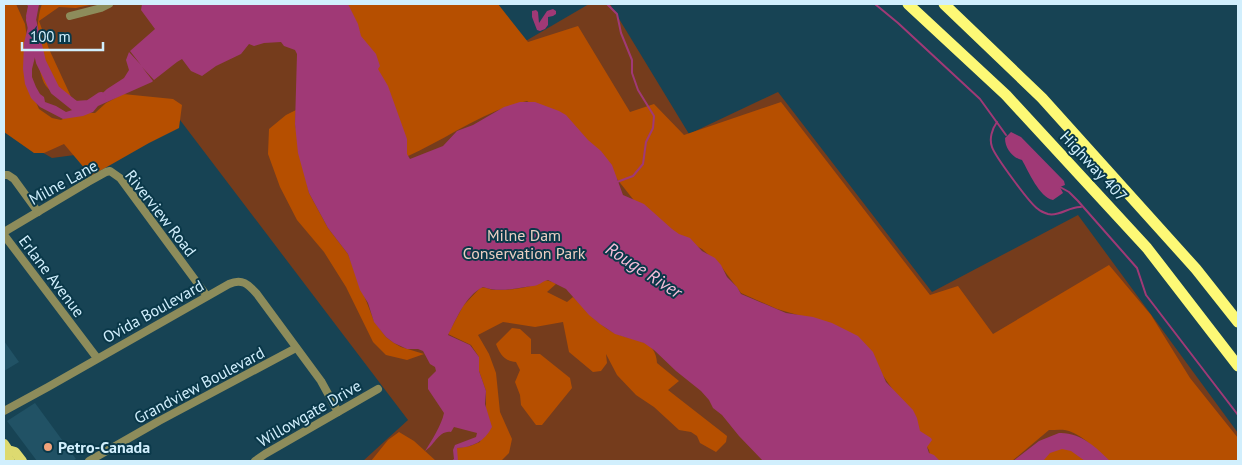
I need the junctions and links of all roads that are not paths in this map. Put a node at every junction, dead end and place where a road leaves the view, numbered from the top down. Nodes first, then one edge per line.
1 (109, 4) edge
2 (908, 4) edge
3 (944, 4) edge
4 (70, 16) dead end
5 (110, 172) joint
6 (4, 175) edge
7 (38, 212) junction
8 (4, 233) edge
9 (207, 296) junction
10 (1238, 322) edge
11 (296, 348) junction
12 (97, 358) junction
13 (1238, 366) edge
14 (378, 389) dead end
15 (4, 411) edge
16 (338, 412) junction
17 (6, 447) edge
18 (265, 454) junction
19 (10, 461) edge
20 (22, 461) edge
21 (89, 461) edge
22 (255, 461) edge
23 (270, 461) edge

1 - 4 street
2 - 13 highway, Highway 407
3 - 10 highway, Highway 407
5 - 7 street, Milne Lane
5 - 9 street, Riverview Road
6 - 7 street
7 - 8 street, Milne Lane
8 - 12 street, Erlane Avenue
9 - 11 street, Ovida Boulevard
9 - 12 street, Ovida Boulevard
11 - 16 street, Ovida Boulevard
11 - 21 street, Grandview Boulevard
12 - 15 street, Ovida Boulevard
14 - 16 street, Willowgate Drive
16 - 18 street, Willowgate Drive
17 - 19 main road
17 - 20 main road
18 - 22 street, Willowgate Drive
18 - 23 street

